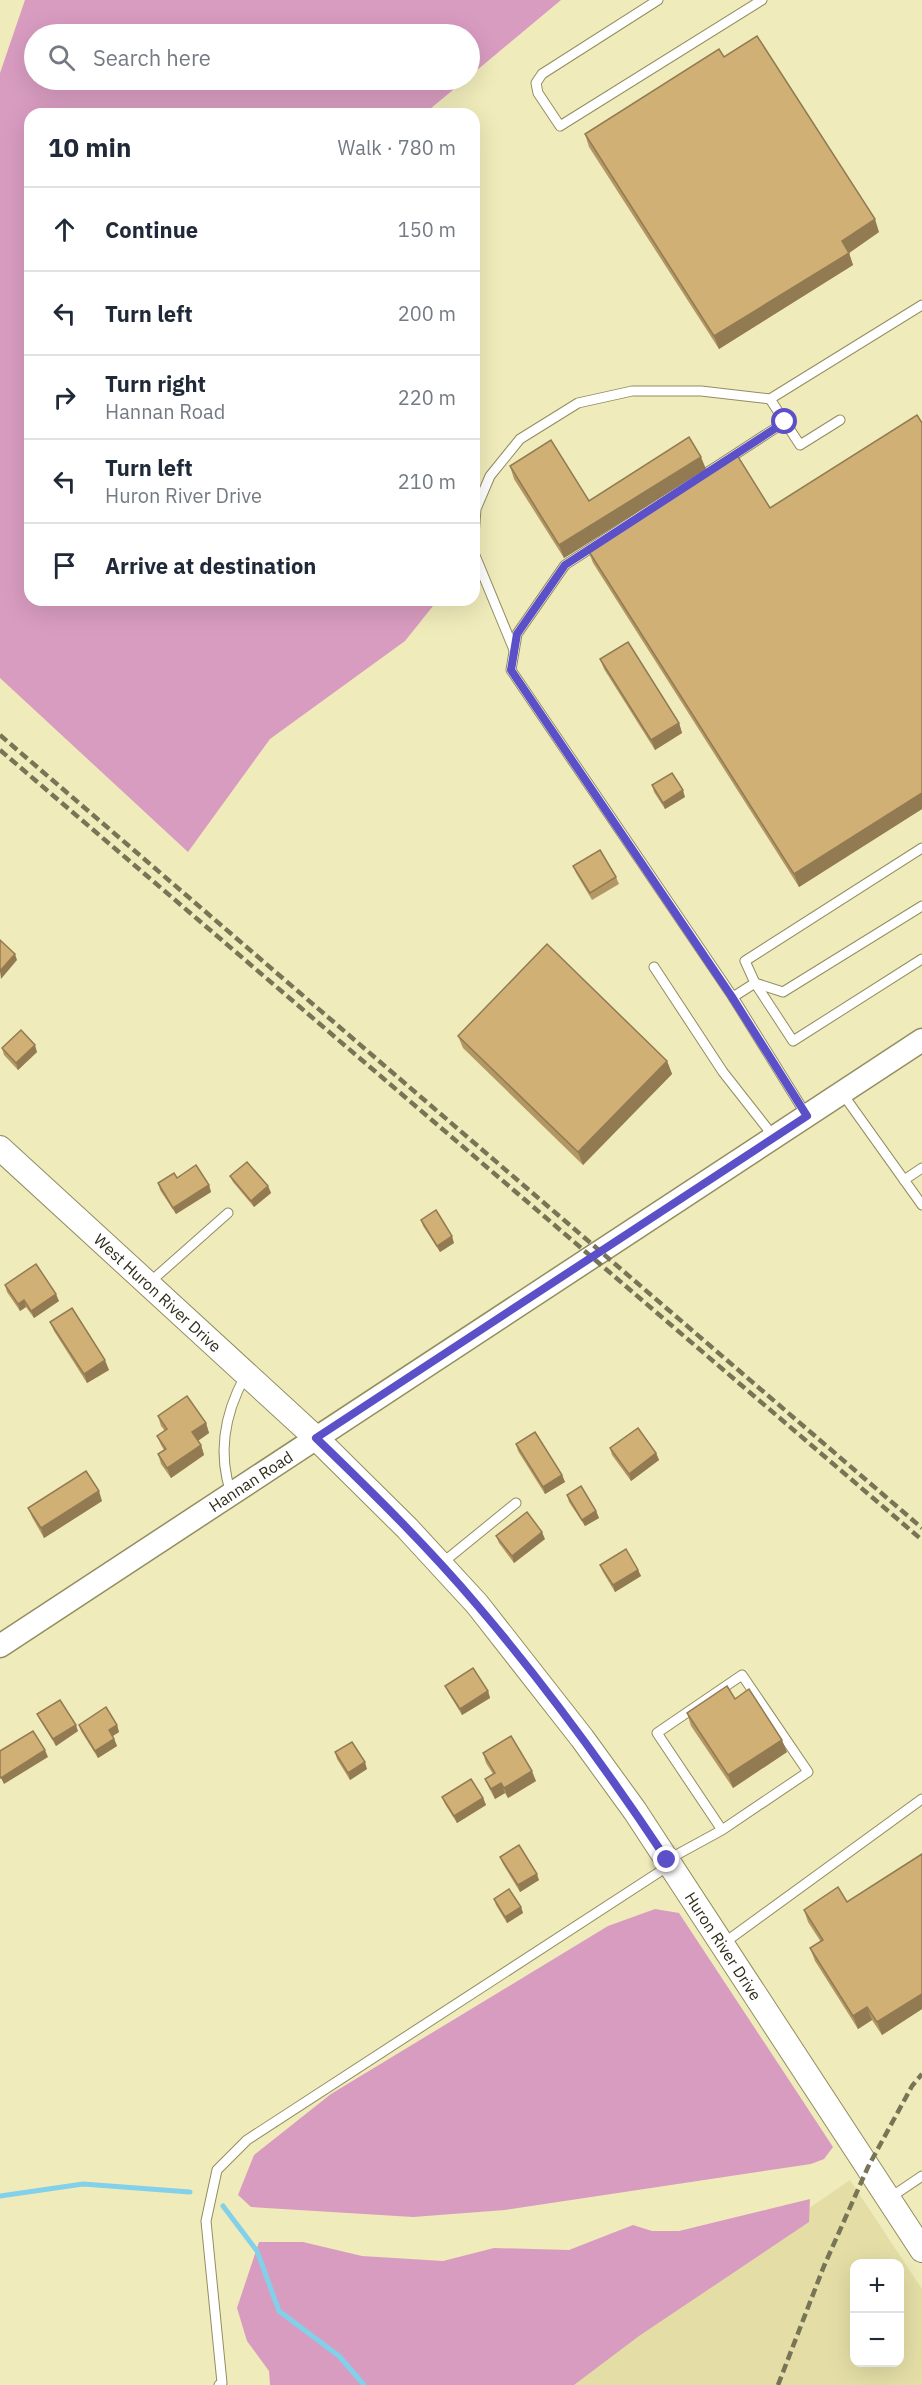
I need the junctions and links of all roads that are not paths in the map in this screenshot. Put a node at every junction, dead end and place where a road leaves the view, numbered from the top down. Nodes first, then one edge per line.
1 (658, 0) edge
2 (762, 0) edge
3 (922, 305) edge
4 (770, 399) junction
5 (840, 420) dead end
6 (785, 422) junction
7 (480, 500) edge
8 (480, 567) edge
9 (515, 651) junction
10 (922, 848) edge
11 (922, 906) edge
12 (922, 959) edge
13 (654, 967) dead end
14 (755, 983) junction
15 (732, 997) junction
16 (922, 1040) edge
17 (842, 1093) junction
18 (807, 1116) junction
19 (774, 1137) junction
20 (0, 1148) edge
21 (922, 1168) edge
22 (904, 1180) junction
23 (922, 1205) edge
24 (228, 1213) dead end
25 (149, 1283) junction
26 (246, 1374) junction
27 (316, 1438) junction
28 (231, 1493) junction
29 (516, 1503) dead end
30 (441, 1564) junction
31 (0, 1646) edge
32 (922, 1799) edge
33 (722, 1830) junction
34 (668, 1862) junction
35 (722, 1945) junction
36 (922, 2176) edge
37 (888, 2199) junction
38 (922, 2250) edge
39 (219, 2385) edge

1 - 2 lane
3 - 4 lane
4 - 6 lane
4 - 7 lane
5 - 6 lane
6 - 9 lane
8 - 9 lane
9 - 15 lane
10 - 14 lane
11 - 14 lane
12 - 14 lane
13 - 19 lane
14 - 15 lane
15 - 18 lane
16 - 17 street, Hannan Road
17 - 18 street, Hannan Road
17 - 22 lane
18 - 19 street, Hannan Road
19 - 27 street, Hannan Road
20 - 25 main road, West Huron River Drive
21 - 22 lane
22 - 23 lane
24 - 25 lane
25 - 26 main road, West Huron River Drive
26 - 27 main road, West Huron River Drive
26 - 28 lane
27 - 28 street, Hannan Road
27 - 30 main road, Huron River Drive
28 - 31 street, Hannan Road
29 - 30 lane
30 - 34 main road, Huron River Drive
32 - 35 lane
33 - 33 lane
33 - 34 lane
34 - 35 main road, Huron River Drive
34 - 39 lane
35 - 37 main road, Huron River Drive
36 - 37 lane
37 - 38 main road, Huron River Drive

